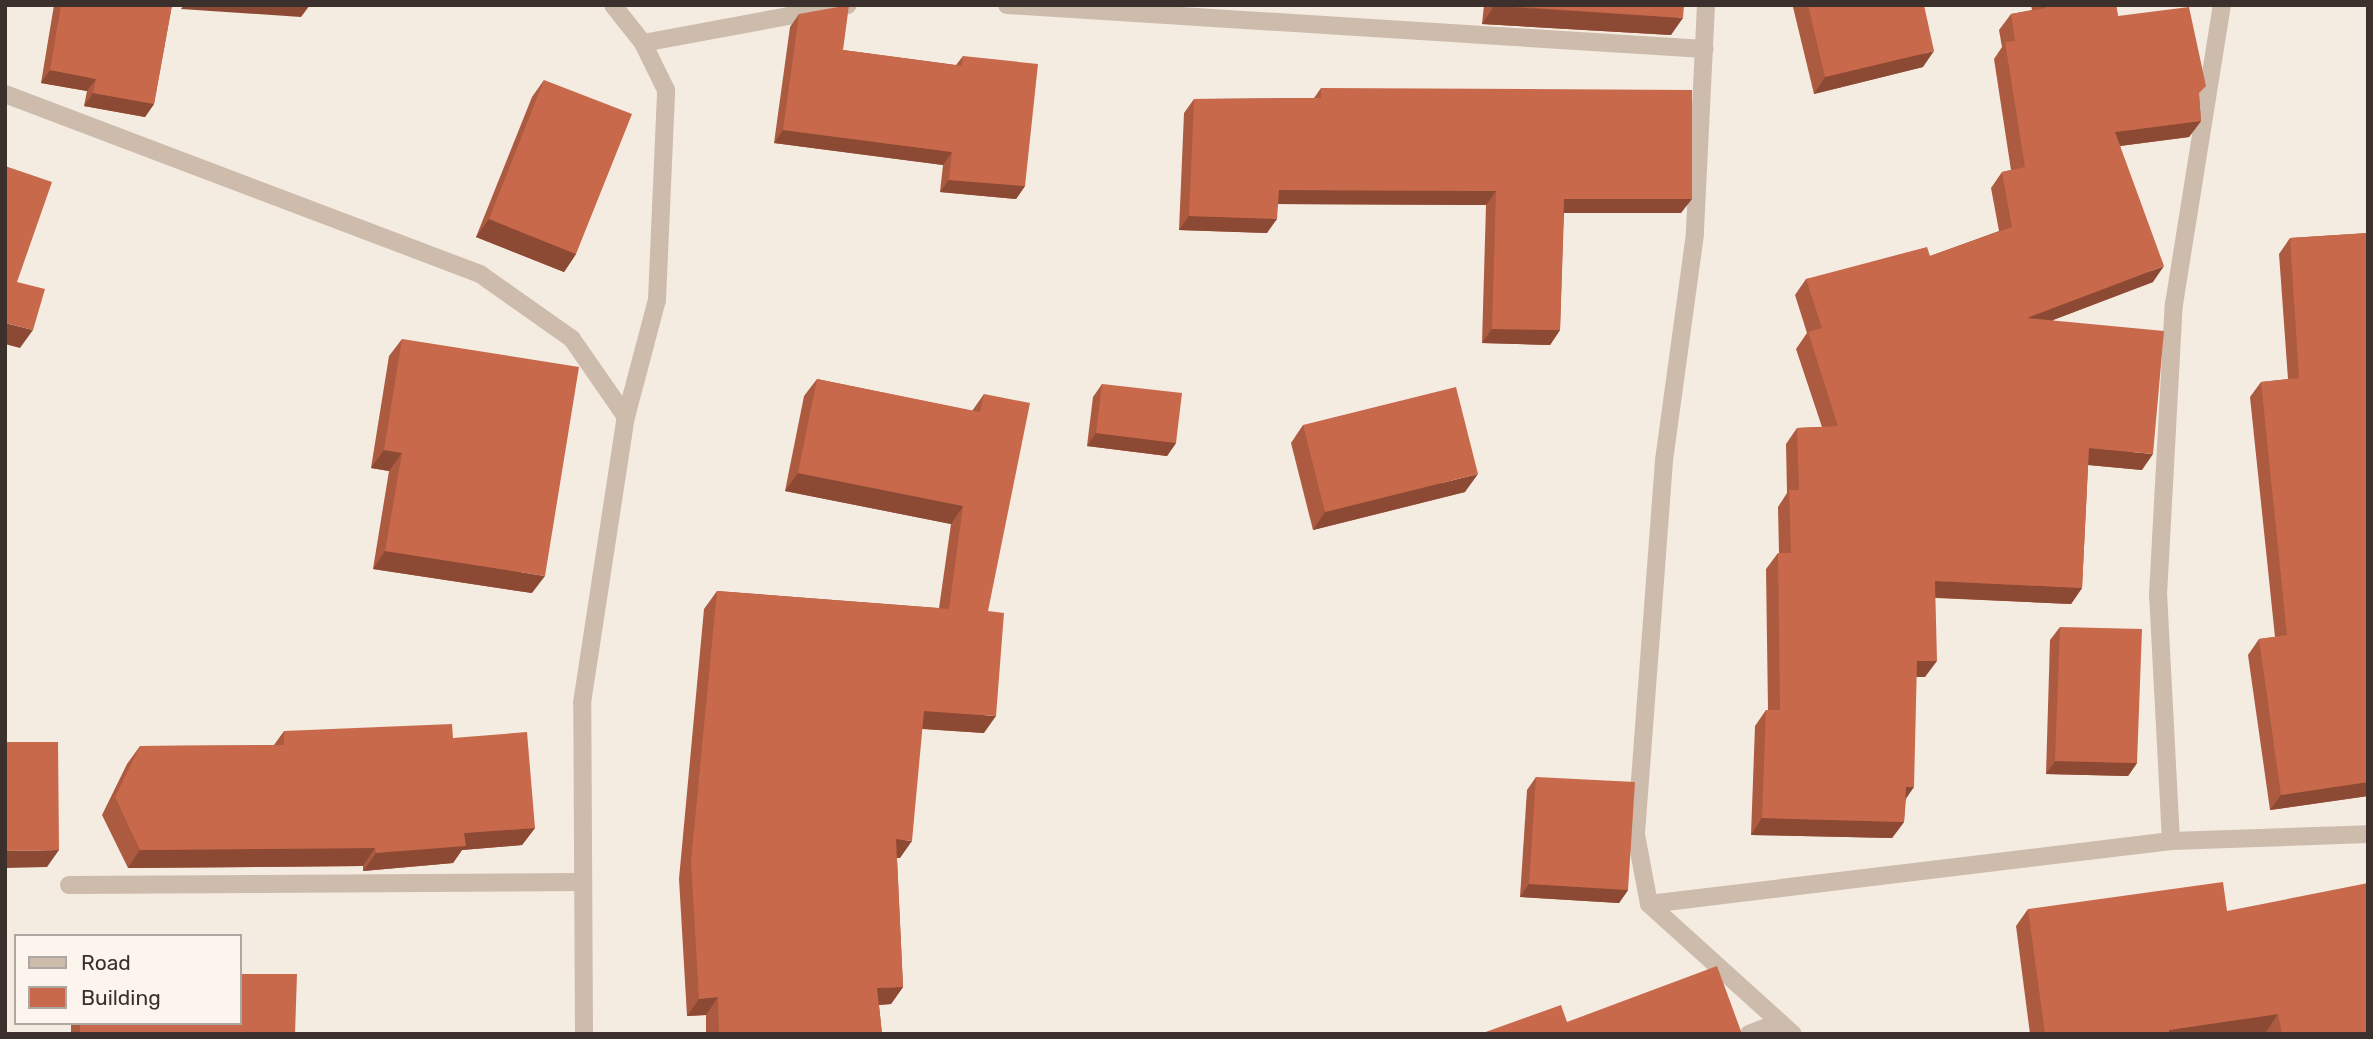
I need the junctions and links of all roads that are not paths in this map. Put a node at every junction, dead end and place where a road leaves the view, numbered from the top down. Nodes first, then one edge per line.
1 (613, 5) edge
2 (848, 5) edge
3 (1007, 5) edge
4 (1706, 5) edge
5 (2222, 5) edge
6 (643, 43) junction
7 (1704, 49) junction
8 (5, 94) edge
9 (626, 417) junction
10 (2368, 834) edge
11 (2171, 841) junction
12 (581, 882) junction
13 (69, 885) dead end
14 (1649, 904) junction
15 (1786, 1028) edge
16 (584, 1034) edge
17 (1749, 1034) edge

1 - 6 street
2 - 6 street
3 - 7 street
4 - 7 street
5 - 11 street
6 - 9 street
7 - 14 street
8 - 9 street
9 - 12 street
10 - 11 street
11 - 14 street
12 - 13 street
12 - 16 street
14 - 15 street
15 - 17 street

